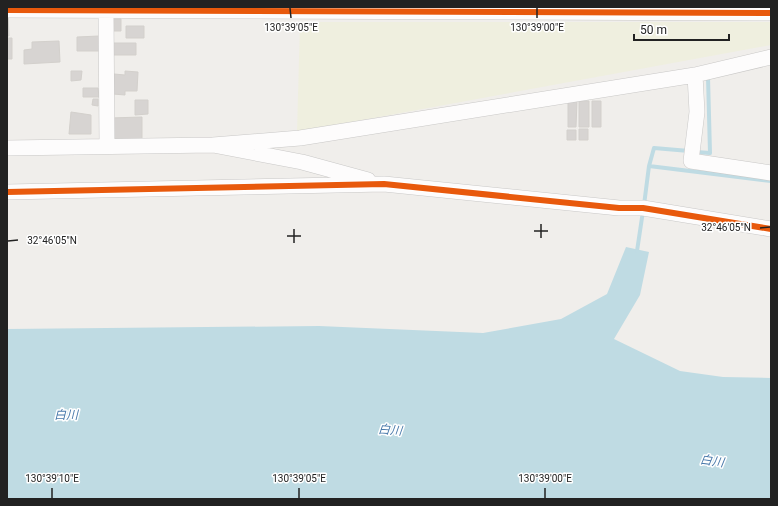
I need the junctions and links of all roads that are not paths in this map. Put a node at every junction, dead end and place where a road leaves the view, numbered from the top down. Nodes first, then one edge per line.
1 (7, 10) edge
2 (106, 10) junction
3 (771, 13) edge
4 (771, 58) edge
5 (695, 75) junction
6 (212, 145) junction
7 (107, 146) junction
8 (7, 148) edge
9 (771, 173) edge
10 (384, 184) junction
11 (7, 192) edge
12 (771, 229) edge

1 - 2 street
2 - 3 street
2 - 7 street
4 - 5 street
5 - 6 street
5 - 9 street
6 - 7 street
6 - 10 street
7 - 8 street
10 - 11 street
10 - 12 street

